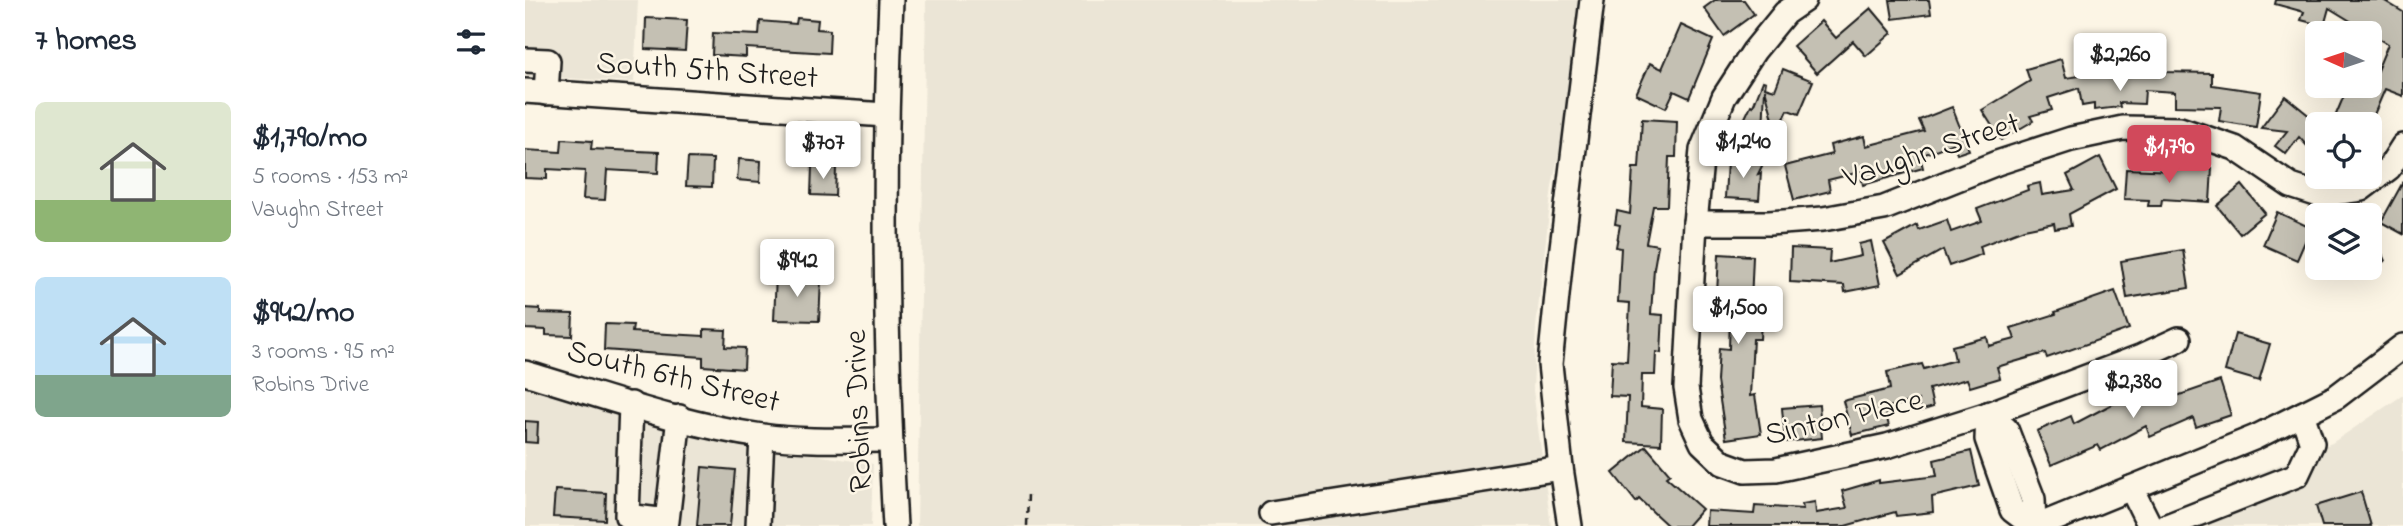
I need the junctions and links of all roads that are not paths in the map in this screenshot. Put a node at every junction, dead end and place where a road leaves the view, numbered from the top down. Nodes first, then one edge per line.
1 (891, 0) edge
2 (1592, 0) edge
3 (1804, 0) edge
4 (525, 60) edge
5 (536, 92) edge
6 (886, 115) junction
7 (2403, 146) edge
8 (1695, 223) junction
9 (2179, 339) dead end
10 (2403, 346) edge
11 (525, 373) edge
12 (631, 404) junction
13 (1988, 414) junction
14 (2302, 414) junction
15 (679, 417) junction
16 (762, 436) junction
17 (890, 440) junction
18 (1561, 468) junction
19 (2131, 488) junction
20 (1271, 513) dead end
21 (758, 526) edge
22 (895, 526) edge
23 (1570, 526) edge
24 (2035, 526) edge
25 (2150, 526) edge
26 (2167, 526) edge

1 - 6 street, Robins Drive
2 - 18 street
3 - 8 street, Sinton Place
4 - 5 street
5 - 6 street, South 5th Street
6 - 17 street, Robins Drive
7 - 8 street, Vaughn Street
8 - 13 street, Sinton Place
9 - 13 street, Sinton Place
10 - 14 street
11 - 12 street, South 6th Street
12 - 15 street, South 6th Street
12 - 15 street
13 - 24 street
14 - 19 street
14 - 26 street
15 - 16 street, South 6th Street
16 - 17 street, South 6th Street
16 - 21 street
17 - 22 street, Robins Drive
18 - 20 street
18 - 23 street
19 - 24 street
19 - 25 street

